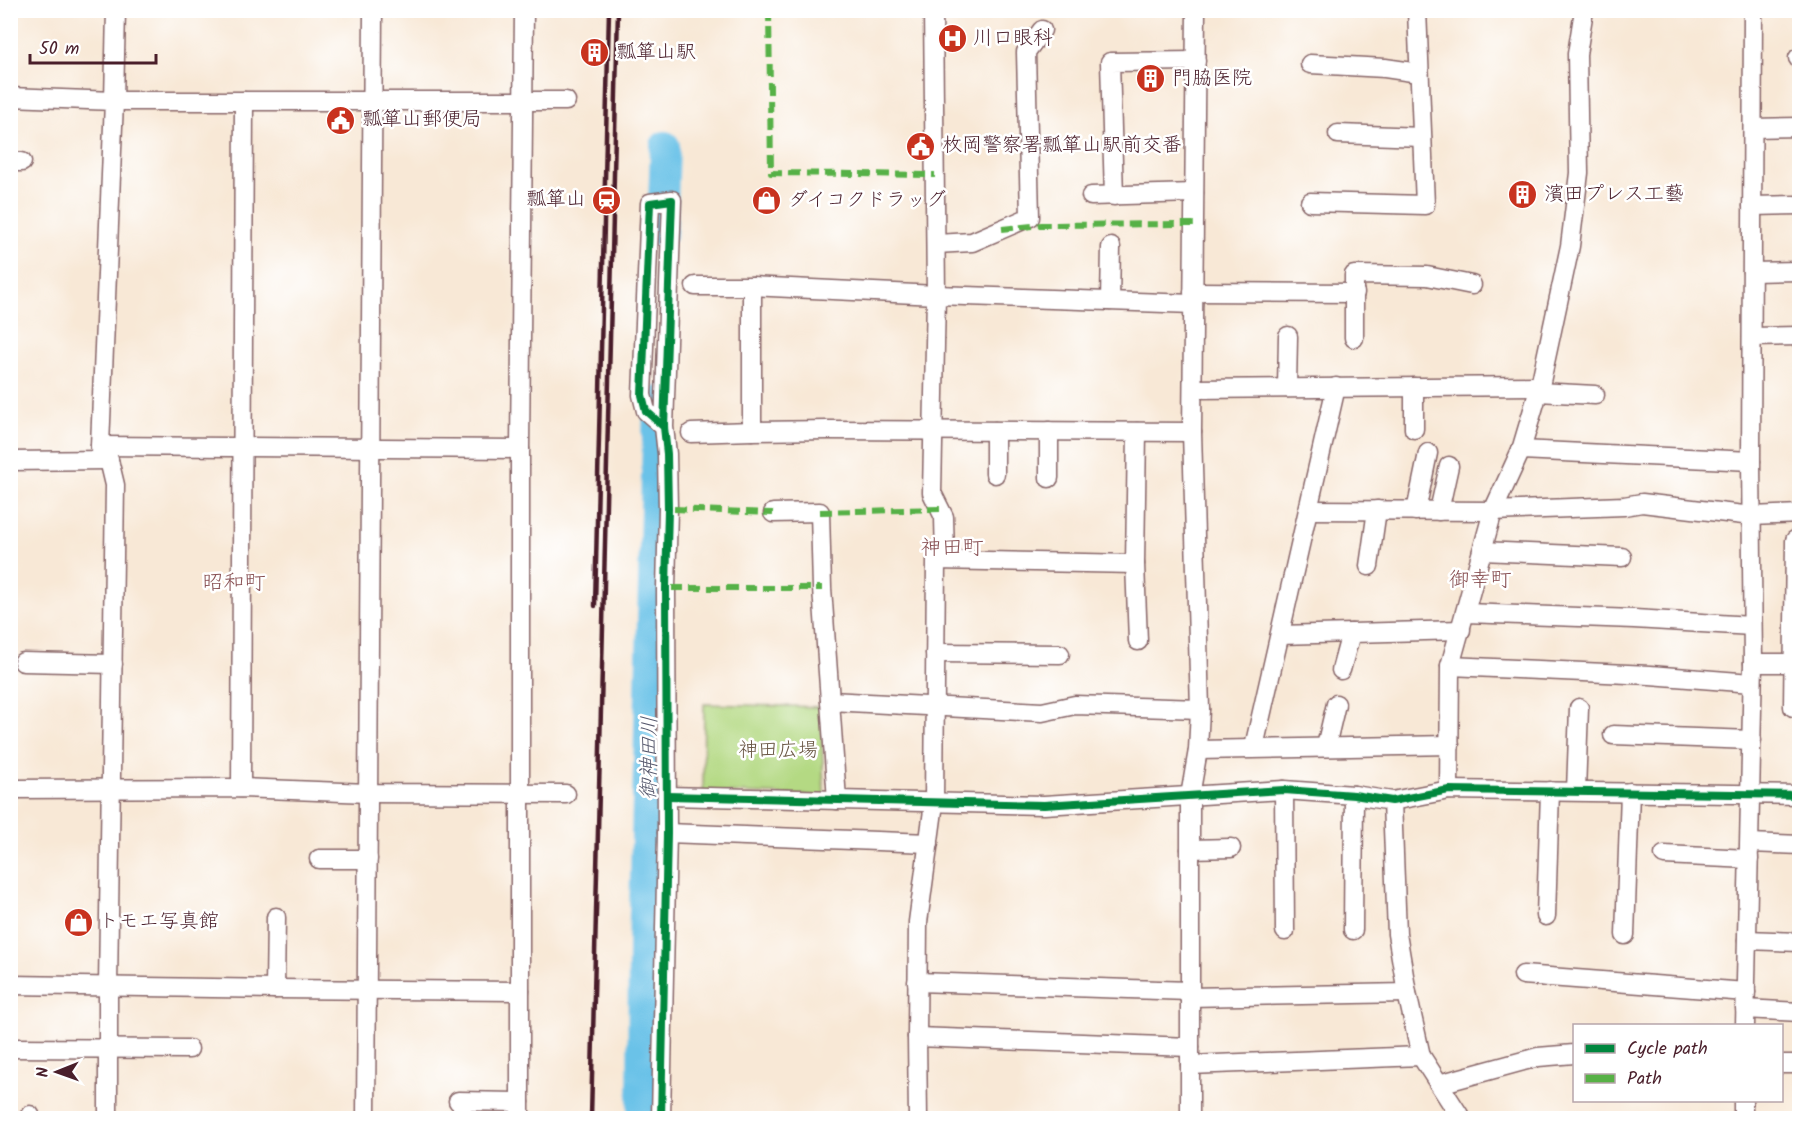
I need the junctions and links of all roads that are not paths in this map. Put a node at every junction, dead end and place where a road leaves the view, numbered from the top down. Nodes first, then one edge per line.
1 (117, 10) edge
2 (373, 10) edge
3 (524, 10) edge
4 (933, 10) edge
5 (1196, 10) edge
6 (1417, 10) edge
7 (1584, 10) edge
8 (1753, 10) edge
9 (1041, 30) dead end
10 (1196, 61) junction
11 (1310, 64) dead end
12 (1419, 73) junction
13 (10, 97) edge
14 (525, 100) junction
15 (114, 101) junction
16 (244, 101) junction
17 (372, 101) junction
18 (566, 102) dead end
19 (1800, 127) edge
20 (1753, 128) junction
21 (1338, 134) dead end
22 (1422, 136) junction
23 (1194, 193) junction
24 (1091, 196) dead end
25 (1114, 196) junction
26 (1310, 202) dead end
27 (1800, 205) edge
28 (1752, 206) junction
29 (936, 244) junction
30 (1111, 247) dead end
31 (1752, 272) junction
32 (1800, 272) edge
33 (1472, 285) dead end
34 (695, 286) dead end
35 (752, 286) junction
36 (1355, 293) junction
37 (936, 295) junction
38 (1193, 298) junction
39 (1110, 301) junction
40 (1288, 336) dead end
41 (1800, 336) edge
42 (1752, 337) junction
43 (1354, 338) dead end
44 (1336, 387) junction
45 (1414, 387) junction
46 (1287, 388) junction
47 (1193, 389) junction
48 (1539, 389) junction
49 (1595, 395) dead end
50 (662, 425) junction
51 (1414, 429) dead end
52 (752, 431) junction
53 (934, 431) junction
54 (995, 431) junction
55 (1049, 431) junction
56 (1137, 432) junction
57 (1192, 432) junction
58 (690, 433) dead end
59 (242, 447) junction
60 (370, 448) junction
61 (520, 449) junction
62 (1521, 450) junction
63 (104, 453) junction
64 (1428, 453) dead end
65 (10, 461) edge
66 (1751, 461) junction
67 (1449, 466) dead end
68 (995, 474) dead end
69 (1049, 478) dead end
70 (1309, 510) junction
71 (1377, 510) junction
72 (1416, 511) junction
73 (1439, 511) junction
74 (1493, 511) junction
75 (773, 513) dead end
76 (1800, 514) edge
77 (1752, 516) junction
78 (1795, 540) dead end
79 (1482, 551) junction
80 (1622, 556) dead end
81 (945, 559) junction
82 (1135, 564) junction
83 (1369, 566) dead end
84 (1464, 621) junction
85 (1752, 626) junction
86 (1351, 633) junction
87 (1280, 635) junction
88 (1138, 641) dead end
89 (935, 653) junction
90 (1060, 654) dead end
91 (23, 662) dead end
92 (1753, 663) junction
93 (1794, 663) junction
94 (112, 664) junction
95 (1450, 666) junction
96 (1341, 670) dead end
97 (1752, 683) junction
98 (830, 701) junction
99 (1336, 704) dead end
100 (936, 707) junction
101 (1793, 707) dead end
102 (1579, 708) dead end
103 (1200, 709) junction
104 (1612, 735) dead end
105 (1752, 740) junction
106 (1450, 745) junction
107 (1326, 746) junction
108 (1254, 747) junction
109 (1198, 750) junction
110 (111, 788) junction
111 (241, 788) junction
112 (10, 789) edge
113 (1284, 790) junction
114 (1449, 790) junction
115 (1550, 791) junction
116 (1576, 791) junction
117 (1630, 792) junction
118 (368, 793) junction
119 (520, 794) junction
120 (566, 794) dead end
121 (1751, 794) junction
122 (1354, 795) junction
123 (1800, 795) edge
124 (667, 796) junction
125 (1190, 796) junction
126 (837, 800) junction
127 (1392, 801) junction
128 (934, 803) junction
129 (667, 833) junction
130 (929, 843) junction
131 (1800, 845) edge
132 (1231, 848) dead end
133 (1190, 849) junction
134 (1749, 851) junction
135 (1664, 855) dead end
136 (319, 859) dead end
137 (368, 859) junction
138 (1546, 916) dead end
139 (276, 917) dead end
140 (1353, 930) dead end
141 (1285, 931) dead end
142 (1625, 935) dead end
143 (1747, 940) junction
144 (1800, 942) edge
145 (1523, 975) dead end
146 (917, 982) junction
147 (10, 985) edge
148 (108, 987) junction
149 (275, 989) junction
150 (367, 990) junction
151 (520, 991) junction
152 (1407, 993) junction
153 (1189, 994) junction
154 (1745, 1009) edge
155 (1800, 1012) edge
156 (917, 1037) junction
157 (10, 1048) edge
158 (108, 1049) junction
159 (189, 1049) dead end
160 (1573, 1054) edge
161 (1190, 1056) junction
162 (1420, 1056) junction
163 (1783, 1064) edge
164 (1800, 1064) edge
165 (1439, 1084) junction
166 (458, 1101) dead end
167 (1743, 1102) edge
168 (520, 1110) edge
169 (108, 1119) edge
170 (366, 1119) edge
171 (661, 1119) edge
172 (918, 1119) edge
173 (1190, 1119) edge
174 (1461, 1119) edge
175 (1743, 1119) edge

1 - 15 street
2 - 17 street
3 - 14 street
4 - 29 street
5 - 10 street
6 - 12 street
7 - 48 street
8 - 20 street
9 - 29 street
10 - 23 street
10 - 25 street
11 - 12 street
12 - 22 street
13 - 15 street
14 - 17 street
14 - 18 street
14 - 61 street
15 - 16 street
15 - 63 street
16 - 17 street
16 - 59 street
17 - 60 street
19 - 20 street
20 - 28 street
21 - 22 street
22 - 26 street
23 - 25 street
23 - 38 street
24 - 25 street
27 - 28 street
28 - 31 street
29 - 37 street
30 - 39 street
31 - 32 street
31 - 42 street
33 - 36 street
34 - 35 street
35 - 37 street
35 - 52 street
36 - 38 street
36 - 43 street
37 - 39 street
37 - 53 street
38 - 39 street
38 - 47 street
40 - 46 street
41 - 42 street
42 - 66 street
44 - 45 street
44 - 46 street
44 - 70 street
45 - 48 street
45 - 51 street
46 - 47 street
47 - 57 street
48 - 49 street
48 - 62 street
50 - 50 street
50 - 124 street
52 - 53 street
52 - 58 street
53 - 54 street
53 - 81 street
54 - 55 street
54 - 68 street
55 - 56 street
55 - 69 street
56 - 57 street
56 - 82 street
57 - 103 street
59 - 60 street
59 - 63 street
59 - 111 street
60 - 61 street
60 - 118 street
61 - 119 street
62 - 66 street
62 - 74 street
63 - 65 street
63 - 94 street
64 - 72 street
66 - 77 street
67 - 73 street
70 - 71 street
70 - 87 street
71 - 72 street
71 - 83 street
72 - 73 street
73 - 74 street
74 - 77 street
74 - 79 street
75 - 98 street
76 - 77 street
77 - 85 street
78 - 93 street
79 - 80 street
79 - 84 street
81 - 82 street
81 - 89 street
82 - 88 street
84 - 85 street
84 - 86 street
84 - 95 street
85 - 92 street
86 - 87 street
86 - 96 street
87 - 108 street
89 - 90 street
89 - 100 street
91 - 94 street
92 - 93 street
92 - 97 street
93 - 101 street
94 - 110 street
95 - 97 street
95 - 106 street
97 - 105 street
98 - 100 street
98 - 126 street
99 - 107 street
100 - 103 street
100 - 128 street
102 - 116 street
103 - 109 street
104 - 105 street
105 - 121 street
106 - 107 street
106 - 114 street
107 - 108 street
108 - 109 street
109 - 125 street
110 - 111 street
110 - 112 street
110 - 148 street
111 - 118 street
113 - 122 street
113 - 125 street
113 - 141 street
114 - 115 street
114 - 127 street
115 - 116 street
115 - 138 street
116 - 117 street
117 - 121 street
117 - 142 street
118 - 119 street
118 - 137 street
119 - 120 street
119 - 151 street
121 - 123 street
121 - 134 street
122 - 127 street
122 - 140 street
124 - 126 street
124 - 129 street
125 - 128 street
125 - 133 street
126 - 128 street
127 - 152 street
128 - 130 street
129 - 130 street
129 - 171 street
130 - 146 street
131 - 134 street
132 - 133 street
133 - 153 street
134 - 135 street
134 - 143 street
136 - 137 street
137 - 150 street
139 - 149 street
143 - 144 street
143 - 154 street
145 - 154 street
146 - 153 street
146 - 156 street
147 - 148 street
148 - 149 street
148 - 158 street
149 - 150 street
150 - 151 street
150 - 170 street
151 - 168 street
152 - 153 street
152 - 162 street
153 - 161 street
154 - 155 street
156 - 161 street
156 - 172 street
157 - 158 street
158 - 159 street
158 - 169 street
160 - 165 street
161 - 162 street
161 - 173 street
162 - 165 street
163 - 164 street
165 - 174 street
166 - 168 street
167 - 175 street

